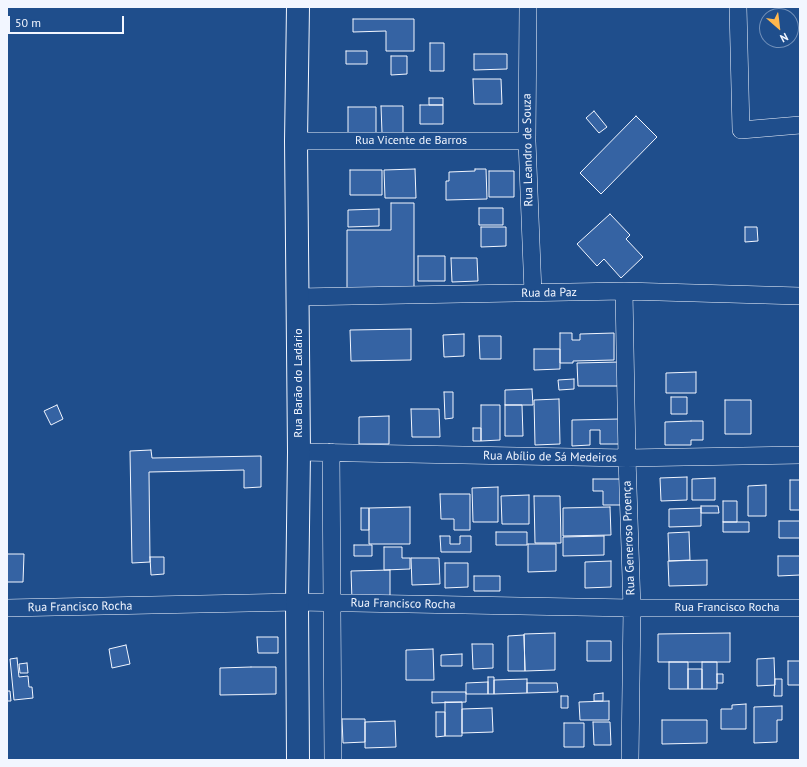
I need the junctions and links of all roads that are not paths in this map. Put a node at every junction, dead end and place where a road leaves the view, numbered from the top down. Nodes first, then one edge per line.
1 (298, 7) edge
2 (528, 7) edge
3 (738, 7) edge
4 (800, 125) edge
5 (296, 141) junction
6 (527, 141) junction
7 (624, 291) junction
8 (533, 293) junction
9 (800, 296) edge
10 (298, 297) junction
11 (299, 452) junction
12 (331, 452) junction
13 (800, 455) edge
14 (627, 458) junction
15 (297, 602) junction
16 (332, 602) junction
17 (7, 608) edge
18 (632, 608) junction
19 (800, 608) edge
20 (298, 760) edge
21 (333, 760) edge
22 (630, 760) edge

1 - 5 main road, Rua Barão do Ladário
2 - 6 street, Rua Leandro de Souza
3 - 4 street
5 - 6 street, Rua Vicente de Barros
5 - 10 main road, Rua Barão do Ladário
6 - 8 street, Rua Leandro de Souza
7 - 8 street, Rua da Paz
7 - 9 street, Rua da Paz
7 - 14 street, Rua Generoso Proença
8 - 10 street, Rua da Paz
10 - 11 main road, Rua Barão do Ladário
11 - 12 street, Rua Abílio de Sá Medeiros
11 - 15 main road, Rua Barão do Ladário
12 - 14 street, Rua Abílio de Sá Medeiros
12 - 16 street
13 - 14 street, Rua Abílio de Sá Medeiros
14 - 18 street, Rua Generoso Proença
15 - 16 street, Rua Francisco Rocha
15 - 17 street, Rua Francisco Rocha
15 - 20 main road, Rua Barão do Ladário
16 - 18 street, Rua Francisco Rocha
16 - 21 street
18 - 19 street, Rua Francisco Rocha
18 - 22 street, Rua Generoso Proença

